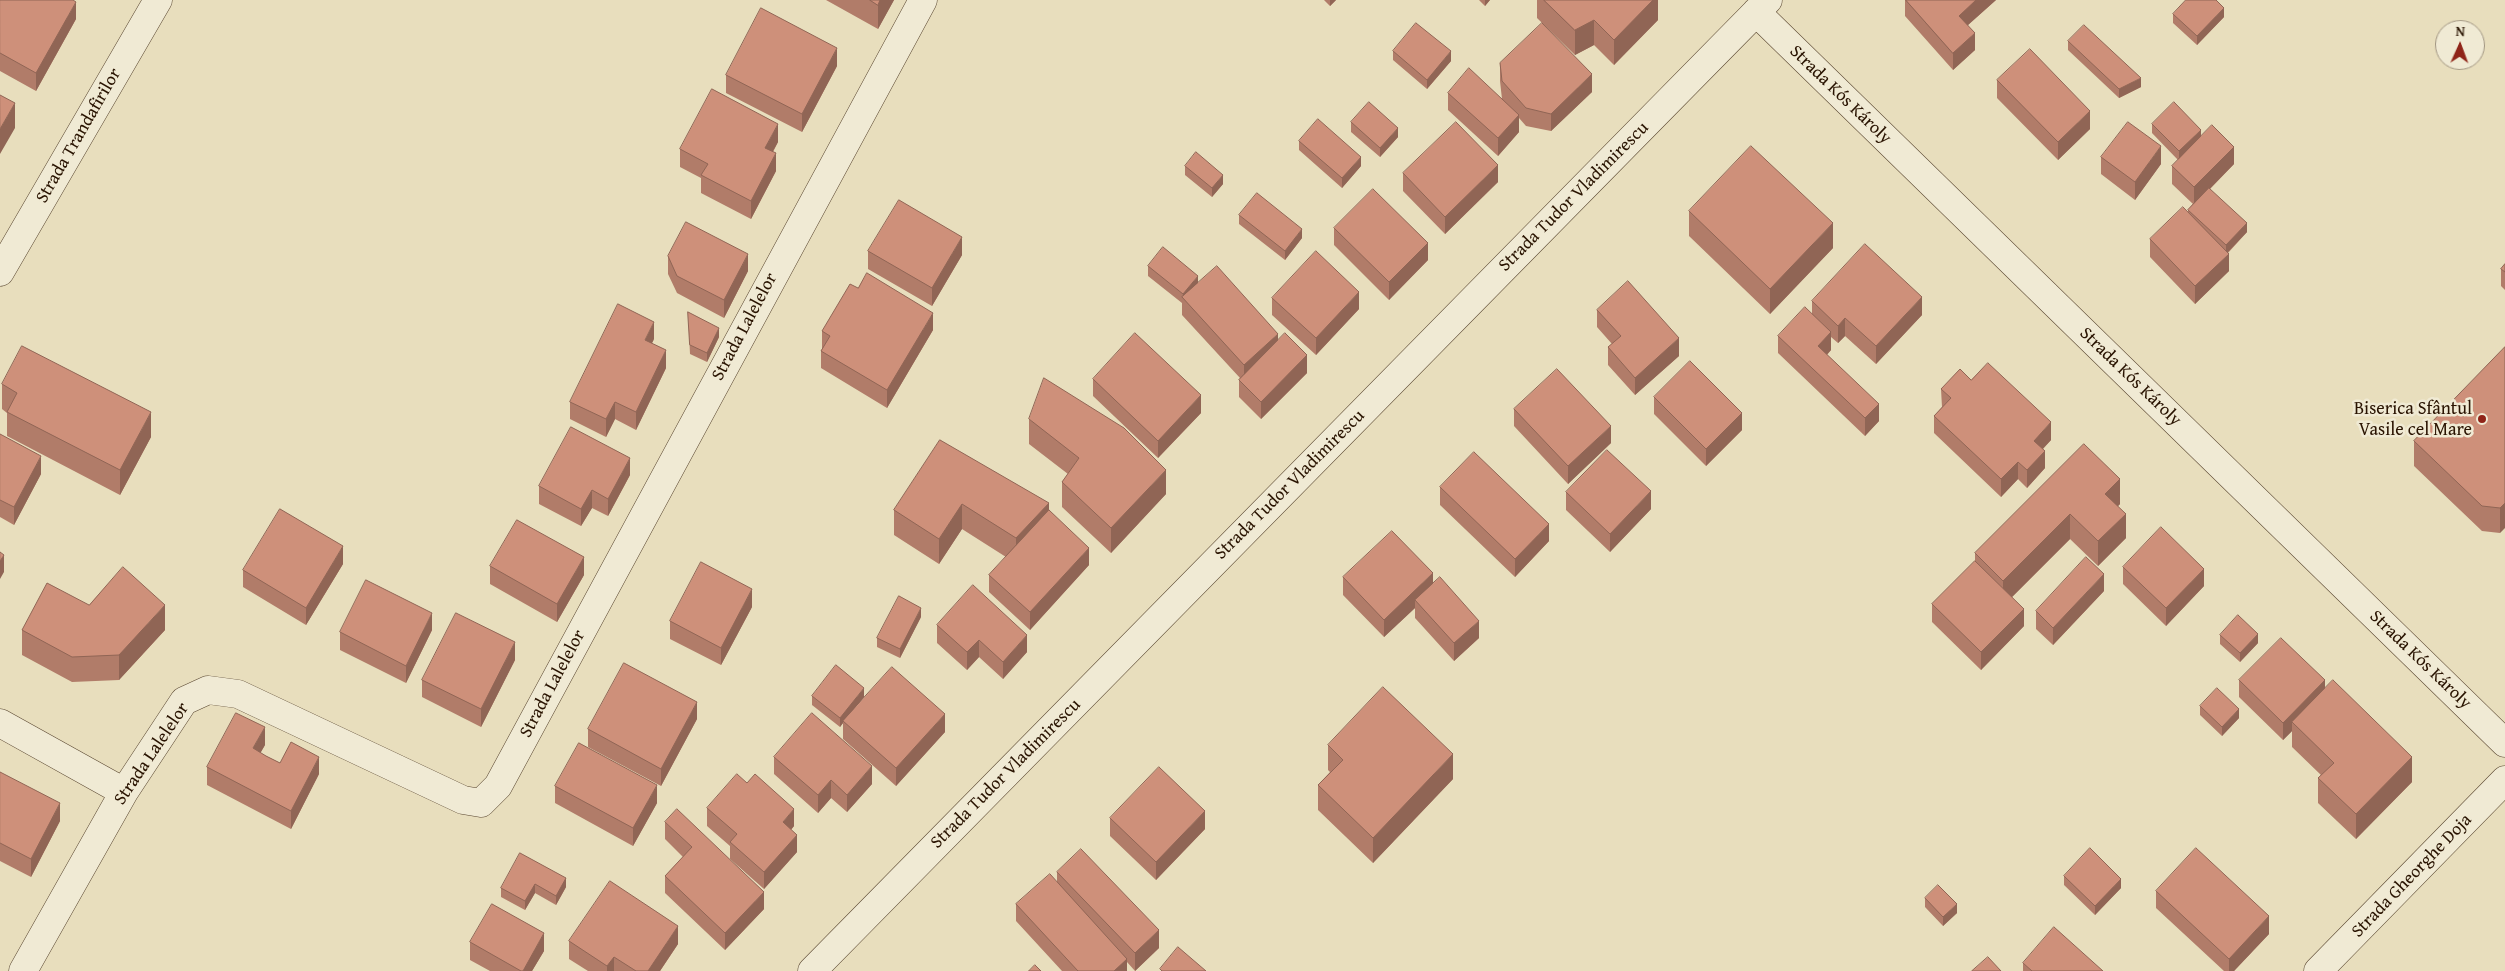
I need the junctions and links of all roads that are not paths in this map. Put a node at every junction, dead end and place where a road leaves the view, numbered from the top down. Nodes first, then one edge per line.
1 (158, 0) edge
2 (923, 0) edge
3 (1762, 6) edge
4 (0, 272) edge
5 (0, 723) edge
6 (2505, 742) edge
7 (2505, 780) edge
8 (124, 792) junction
9 (24, 971) edge
10 (812, 971) edge
11 (2318, 971) edge

1 - 4 street, Strada Trandafirilor
2 - 8 street, Strada Lalelelor
3 - 6 street, Strada Kós Károly
3 - 10 street, Strada Tudor Vladimirescu
5 - 8 street
7 - 11 street, Strada Gheorghe Doja
8 - 9 street, Strada Lalelelor

